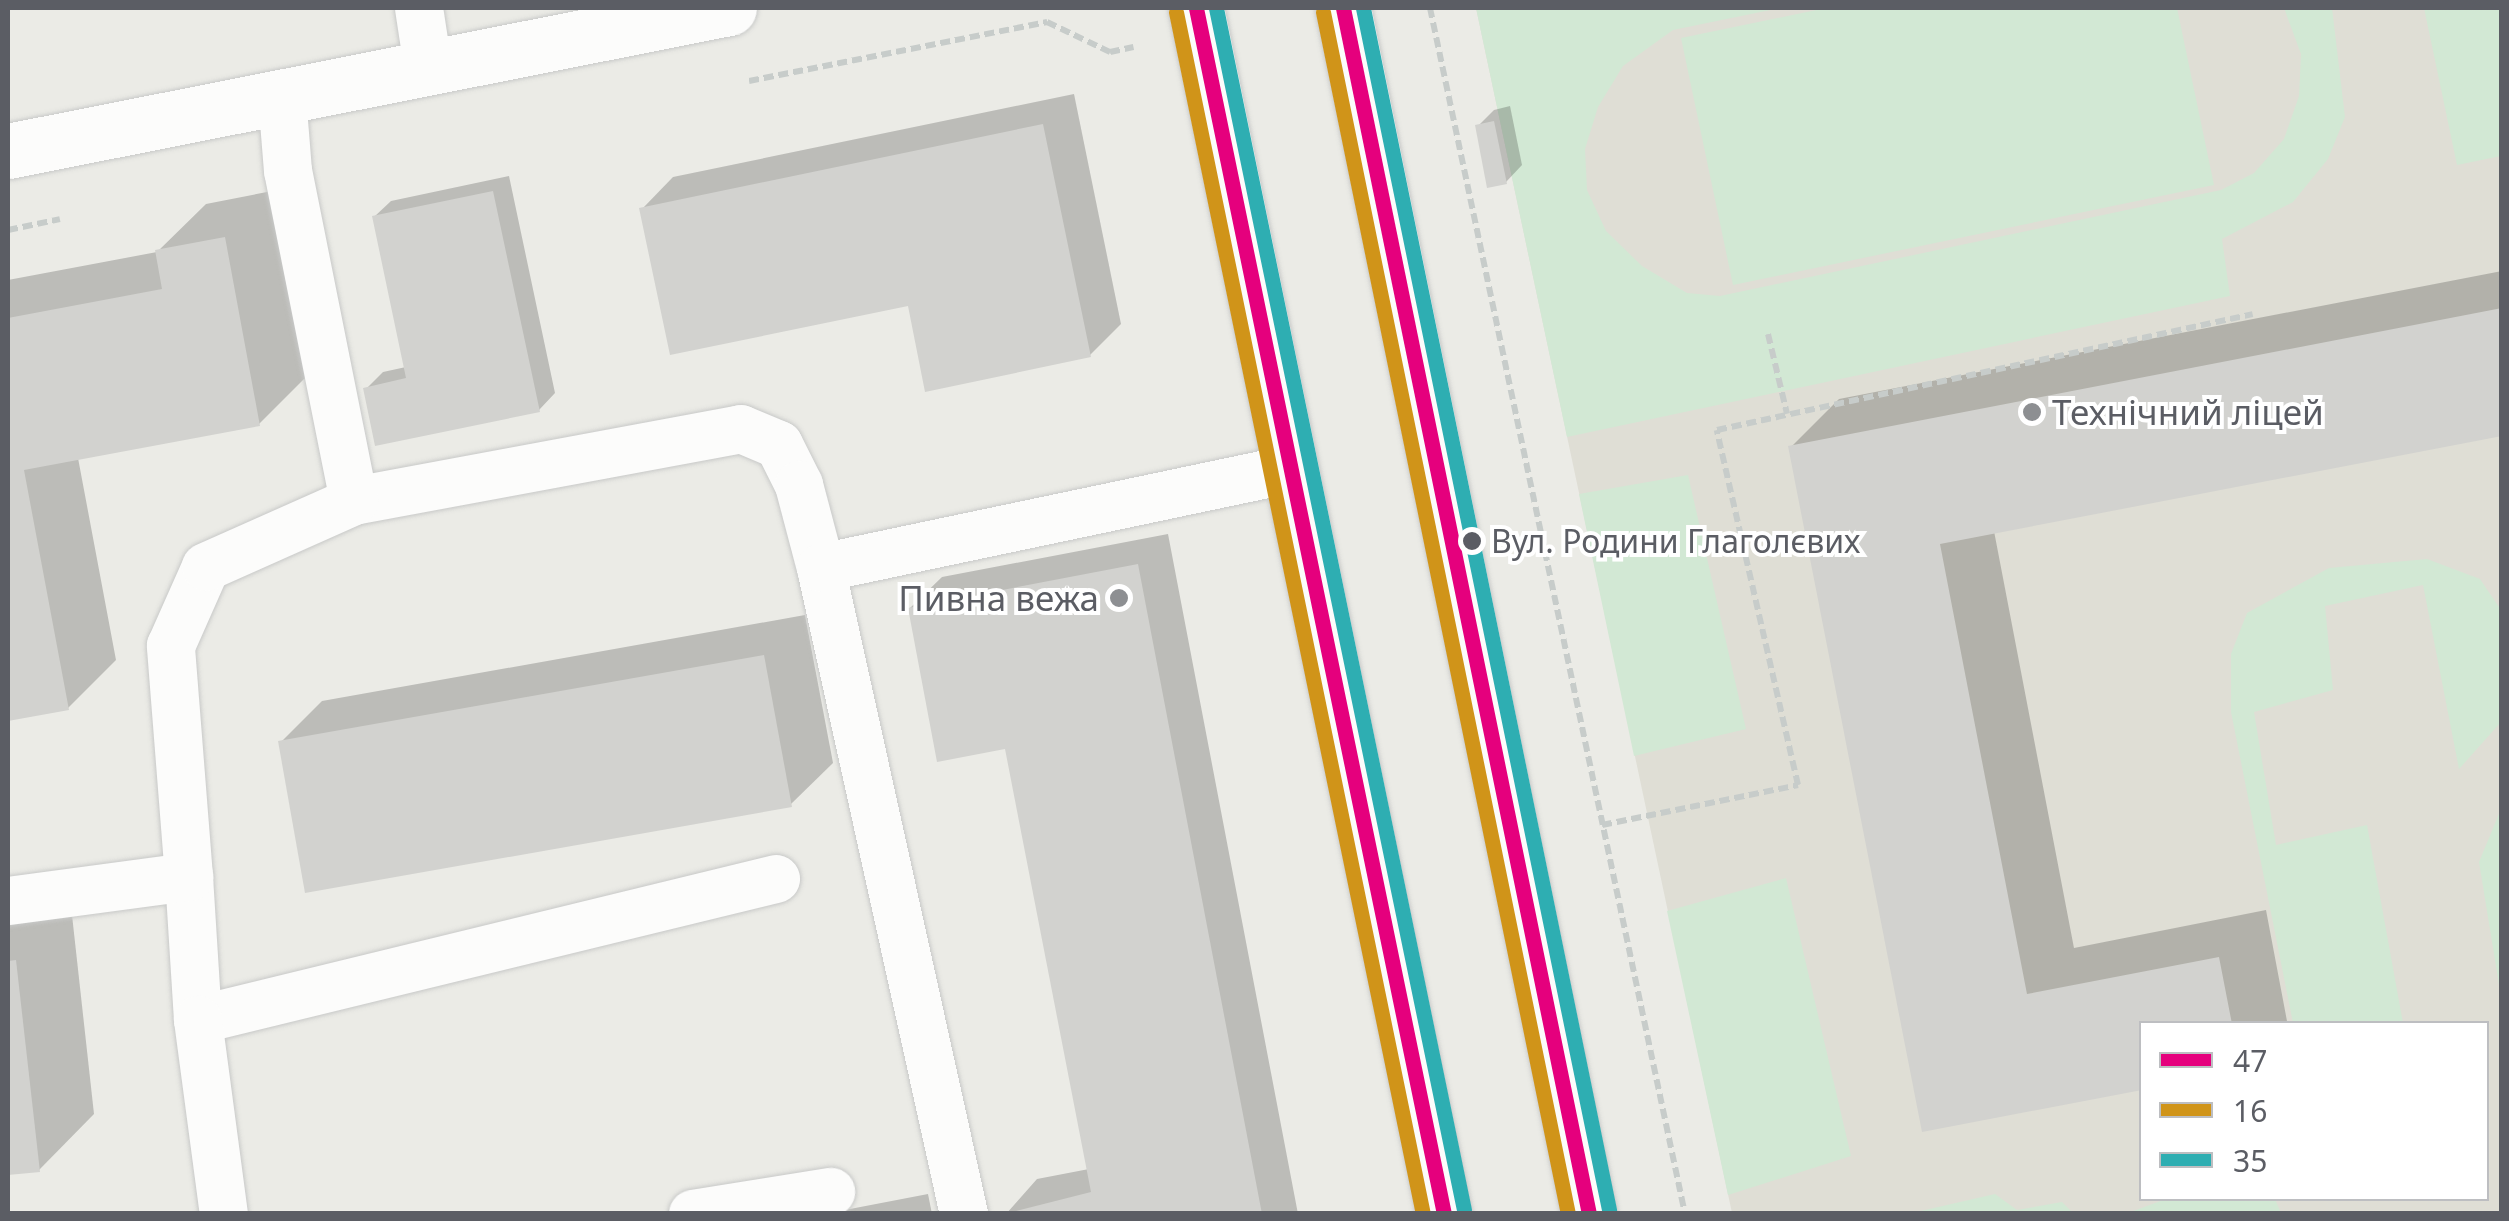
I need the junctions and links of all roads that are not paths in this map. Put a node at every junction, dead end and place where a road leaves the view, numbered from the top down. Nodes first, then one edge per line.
1 (418, 8) edge
2 (728, 8) edge
3 (1196, 8) edge
4 (1342, 8) edge
5 (428, 67) junction
6 (282, 96) junction
7 (8, 151) edge
8 (1292, 469) junction
9 (354, 502) junction
10 (821, 568) junction
11 (189, 877) junction
12 (776, 879) dead end
13 (8, 901) edge
14 (198, 1020) junction
15 (831, 1192) dead end
16 (224, 1214) edge
17 (693, 1214) edge
18 (964, 1214) edge
19 (1444, 1214) edge
20 (1589, 1214) edge

1 - 5 lane
2 - 5 main road
3 - 8 main road
4 - 20 main road
5 - 6 main road
6 - 7 main road
6 - 9 lane
8 - 10 lane
8 - 19 main road
9 - 10 lane
9 - 11 lane
10 - 18 lane
11 - 13 lane
11 - 14 lane
12 - 14 lane
14 - 16 lane
15 - 17 lane

